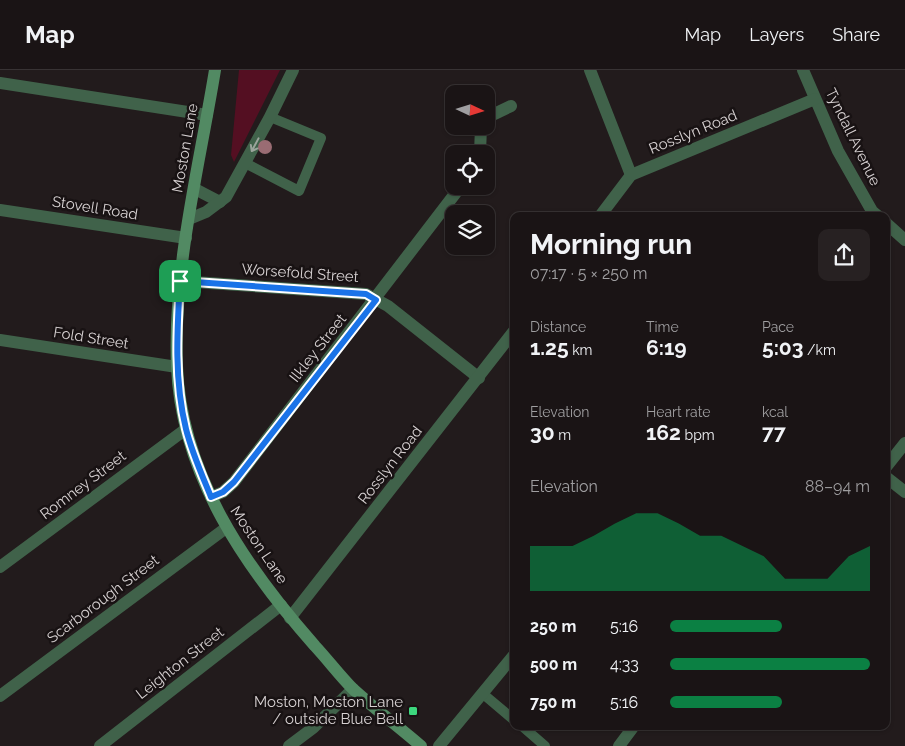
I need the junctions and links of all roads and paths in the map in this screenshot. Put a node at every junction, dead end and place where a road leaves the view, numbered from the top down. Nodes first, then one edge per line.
1 (214, 70) edge
2 (292, 70) edge
3 (590, 70) edge
4 (803, 70) edge
5 (0, 83) edge
6 (815, 99) junction
7 (511, 106) dead end
8 (495, 114) edge
9 (208, 115) junction
10 (270, 117) junction
11 (245, 163) junction
12 (631, 175) junction
13 (195, 189) junction
14 (454, 195) edge
15 (220, 202) junction
16 (0, 210) edge
17 (603, 212) edge
18 (870, 212) edge
19 (189, 219) junction
20 (890, 227) edge
21 (186, 238) junction
22 (905, 240) edge
23 (180, 281) junction
24 (376, 300) junction
25 (510, 336) edge
26 (0, 340) edge
27 (177, 368) junction
28 (479, 378) junction
29 (186, 429) junction
30 (905, 443) edge
31 (890, 463) edge
32 (890, 480) edge
33 (905, 492) edge
34 (211, 497) junction
35 (226, 528) junction
36 (0, 567) edge
37 (281, 605) junction
38 (290, 618) junction
39 (510, 660) edge
40 (353, 689) junction
41 (482, 693) junction
42 (0, 696) edge
43 (510, 717) edge
44 (526, 730) edge
45 (536, 730) edge
46 (631, 730) edge
47 (532, 735) junction
48 (100, 746) edge
49 (289, 746) edge
50 (421, 746) edge
51 (439, 746) edge
52 (545, 746) edge
53 (619, 746) edge

1 - 9 street, Moston Lane
2 - 10 street
3 - 12 street
4 - 6 street, Tyndall Avenue
5 - 9 street
6 - 12 street, Rosslyn Road
6 - 18 street, Tyndall Avenue
7 - 8 street
9 - 13 street, Moston Lane
10 -> 11 street
10 - 11 lane
11 - 15 street
12 - 17 street
13 - 15 street
13 - 19 street, Moston Lane
14 - 24 street, Ilkley Street
15 - 19 street
16 - 21 street, Stovell Road
19 - 21 street, Moston Lane
20 - 22 street
21 - 23 street, Moston Lane
23 - 24 street, Worsefold Street
23 - 27 street, Moston Lane
24 - 28 street, Worsefold Street
24 - 34 street, Ilkley Street
25 - 28 street, Rosslyn Road
26 - 27 street, Fold Street
27 - 29 street, Moston Lane
28 - 38 street, Rosslyn Road
29 - 34 street, Moston Lane
29 - 36 street, Romney Street
30 - 31 street
32 - 33 street
34 - 35 street, Moston Lane
35 - 37 street, Moston Lane
35 - 42 street, Scarborough Street
37 - 38 street, Moston Lane
37 - 48 street, Leighton Street
38 - 40 street, Moston Lane
39 - 41 street
40 - 49 street
40 - 50 street, Moston Lane
41 - 43 lane
41 - 51 street
44 - 47 lane
45 - 47 lane
46 - 53 street
47 - 52 lane

